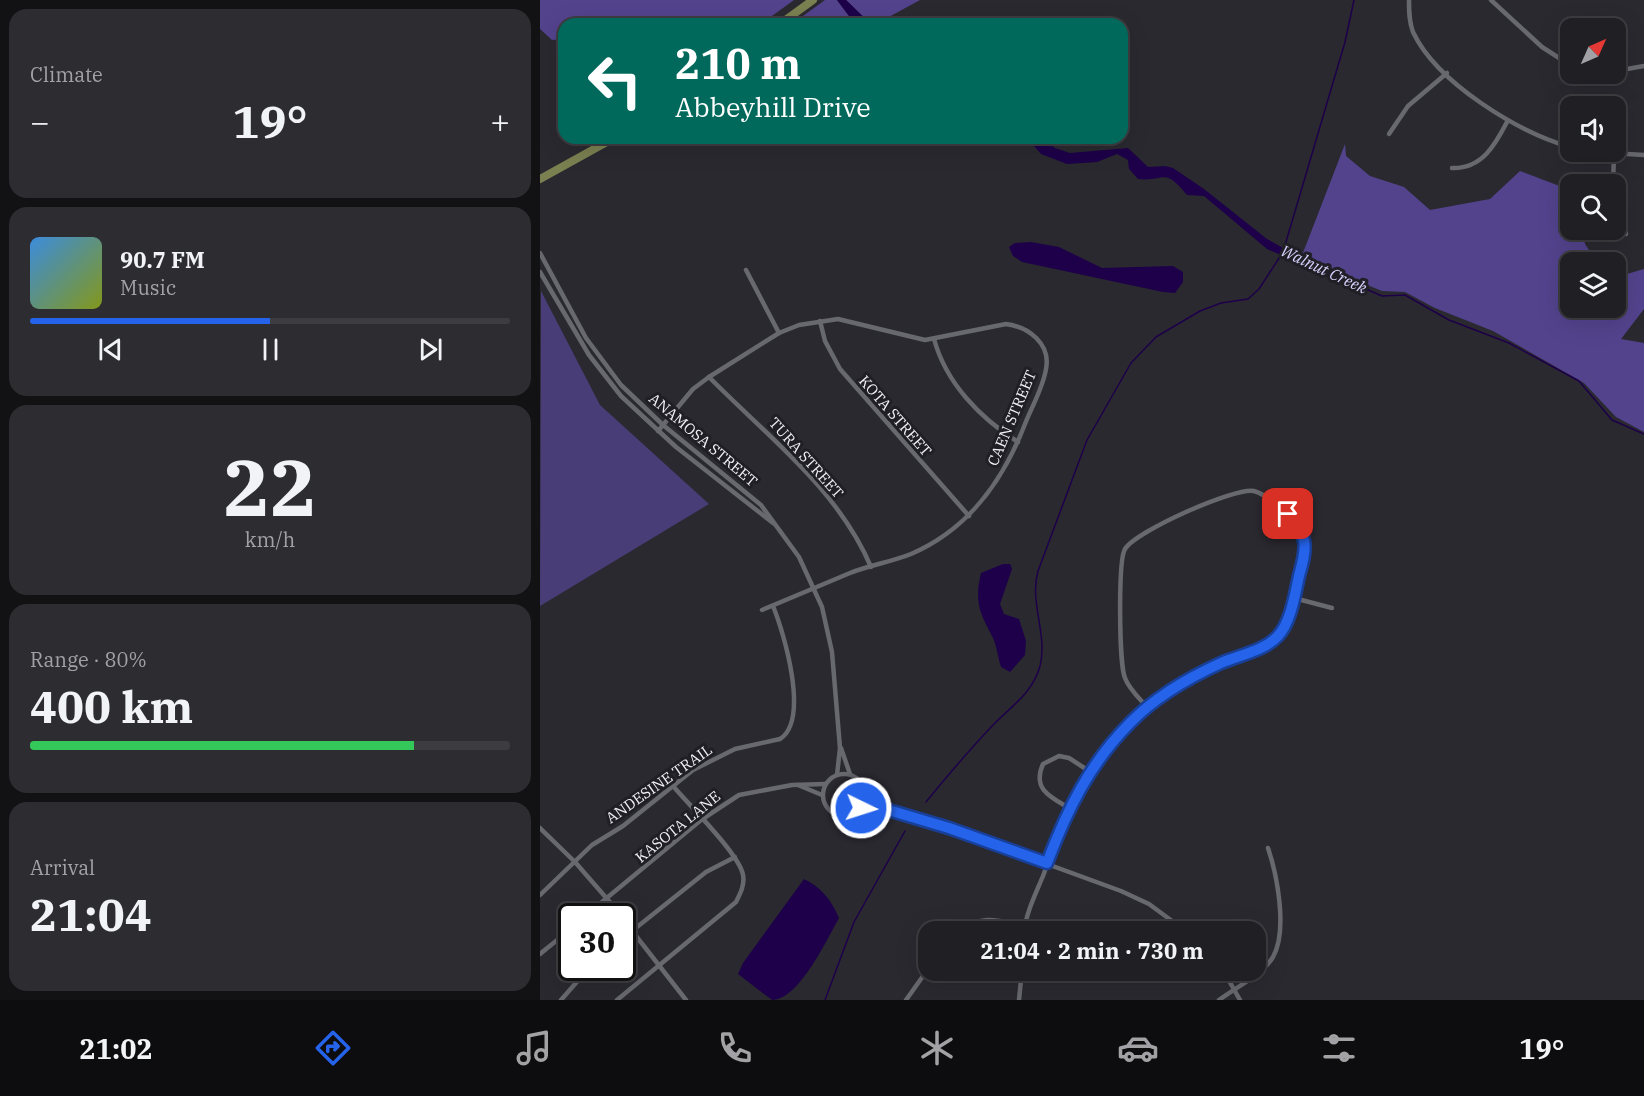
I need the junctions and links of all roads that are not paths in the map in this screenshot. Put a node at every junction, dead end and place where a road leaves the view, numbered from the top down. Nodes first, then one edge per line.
1 (813, 0) edge
2 (1409, 0) edge
3 (1491, 0) edge
4 (788, 18) edge
5 (1560, 59) edge
6 (1644, 66) edge
7 (1626, 69) edge
8 (1447, 73) junction
9 (1507, 122) junction
10 (1389, 134) dead end
11 (1560, 143) edge
12 (603, 144) edge
13 (1644, 154) edge
14 (1626, 155) edge
15 (1452, 168) dead end
16 (540, 179) edge
17 (540, 253) edge
18 (746, 270) dead end
19 (540, 272) edge
20 (820, 321) junction
21 (780, 333) junction
22 (934, 339) junction
23 (709, 377) junction
24 (663, 425) junction
25 (657, 431) junction
26 (1018, 442) junction
27 (969, 516) junction
28 (773, 523) junction
29 (871, 567) junction
30 (815, 588) junction
31 (1294, 598) junction
32 (773, 606) junction
33 (1332, 608) dead end
34 (762, 610) dead end
35 (1147, 707) junction
36 (840, 748) junction
37 (1089, 771) junction
38 (850, 774) junction
39 (837, 775) junction
40 (825, 784) junction
41 (798, 785) junction
42 (673, 786) junction
43 (822, 795) junction
44 (866, 798) junction
45 (861, 808) junction
46 (1069, 808) junction
47 (885, 809) junction
48 (701, 820) junction
49 (540, 828) edge
50 (1268, 848) dead end
51 (735, 857) junction
52 (575, 862) junction
53 (1047, 863) junction
54 (540, 895) edge
55 (607, 899) junction
56 (602, 903) edge
57 (610, 903) edge
58 (1027, 921) edge
59 (1172, 921) edge
60 (636, 928) edge
61 (636, 934) edge
62 (558, 939) edge
63 (541, 952) edge
64 (660, 964) junction
65 (578, 981) edge
66 (920, 981) edge
67 (1021, 981) edge
68 (1230, 981) edge
69 (1234, 988) junction
70 (561, 1000) edge
71 (617, 1000) edge
72 (686, 1000) edge
73 (907, 1000) edge
74 (1019, 1000) edge
75 (1220, 1000) edge
76 (1240, 1000) edge

1 - 4 main road
2 - 8 street
3 - 5 street
6 - 7 street
8 - 9 street
8 - 10 street
9 - 11 street
9 - 15 street
12 - 16 main road
13 - 14 street
17 - 24 street, ANAMOSA STREET
18 - 21 street
19 - 25 street, ANAMOSA STREET
20 - 21 street, CAEN STREET
20 - 22 street, CAEN STREET
20 - 27 street, KOTA STREET
21 - 23 street, CAEN STREET
22 - 26 street
22 - 26 street, CAEN STREET
23 - 24 street, CAEN STREET
23 - 29 street, TURA STREET
24 - 25 street, CAEN STREET
24 - 28 street, ANAMOSA STREET
25 - 28 street, ANAMOSA STREET
26 - 27 street, CAEN STREET
27 - 29 street, CAEN STREET
28 - 30 street, ANAMOSA STREET
29 - 30 street, CAEN STREET
30 - 32 street, CAEN STREET
30 - 36 street, ANAMOSA STREET
31 - 33 street
31 - 35 street
31 - 35 street
32 - 34 street, CAEN STREET
32 - 42 street, ANDESINE TRAIL
35 - 37 street
36 - 38 street, ANAMOSA STREET
36 - 39 street, ANAMOSA STREET
37 - 46 street
37 - 46 street
38 - 39 street
38 - 44 street, KASOTA LANE
39 - 40 street
40 - 41 street, KASOTA LANE
40 - 43 street
41 - 43 street, KASOTA LANE
41 - 48 street, KASOTA LANE
42 - 48 street
42 - 52 street, ANDESINE TRAIL
43 - 45 street, KASOTA LANE
44 - 45 street
44 - 47 street, KASOTA LANE
45 - 47 street, KASOTA LANE
46 - 53 street
47 - 53 street, KASOTA LANE
48 - 51 street
48 - 55 street, KASOTA LANE
49 - 52 street
50 - 69 street
51 - 60 street
51 - 64 street
52 - 54 street, ANDESINE TRAIL
52 - 55 street
53 - 58 street
53 - 59 street, KASOTA LANE
55 - 56 street, KASOTA LANE
55 - 57 street
61 - 64 street
62 - 63 street
64 - 71 street
64 - 72 street
65 - 70 street
66 - 73 street
67 - 74 street
68 - 69 street
69 - 75 street
69 - 76 street

